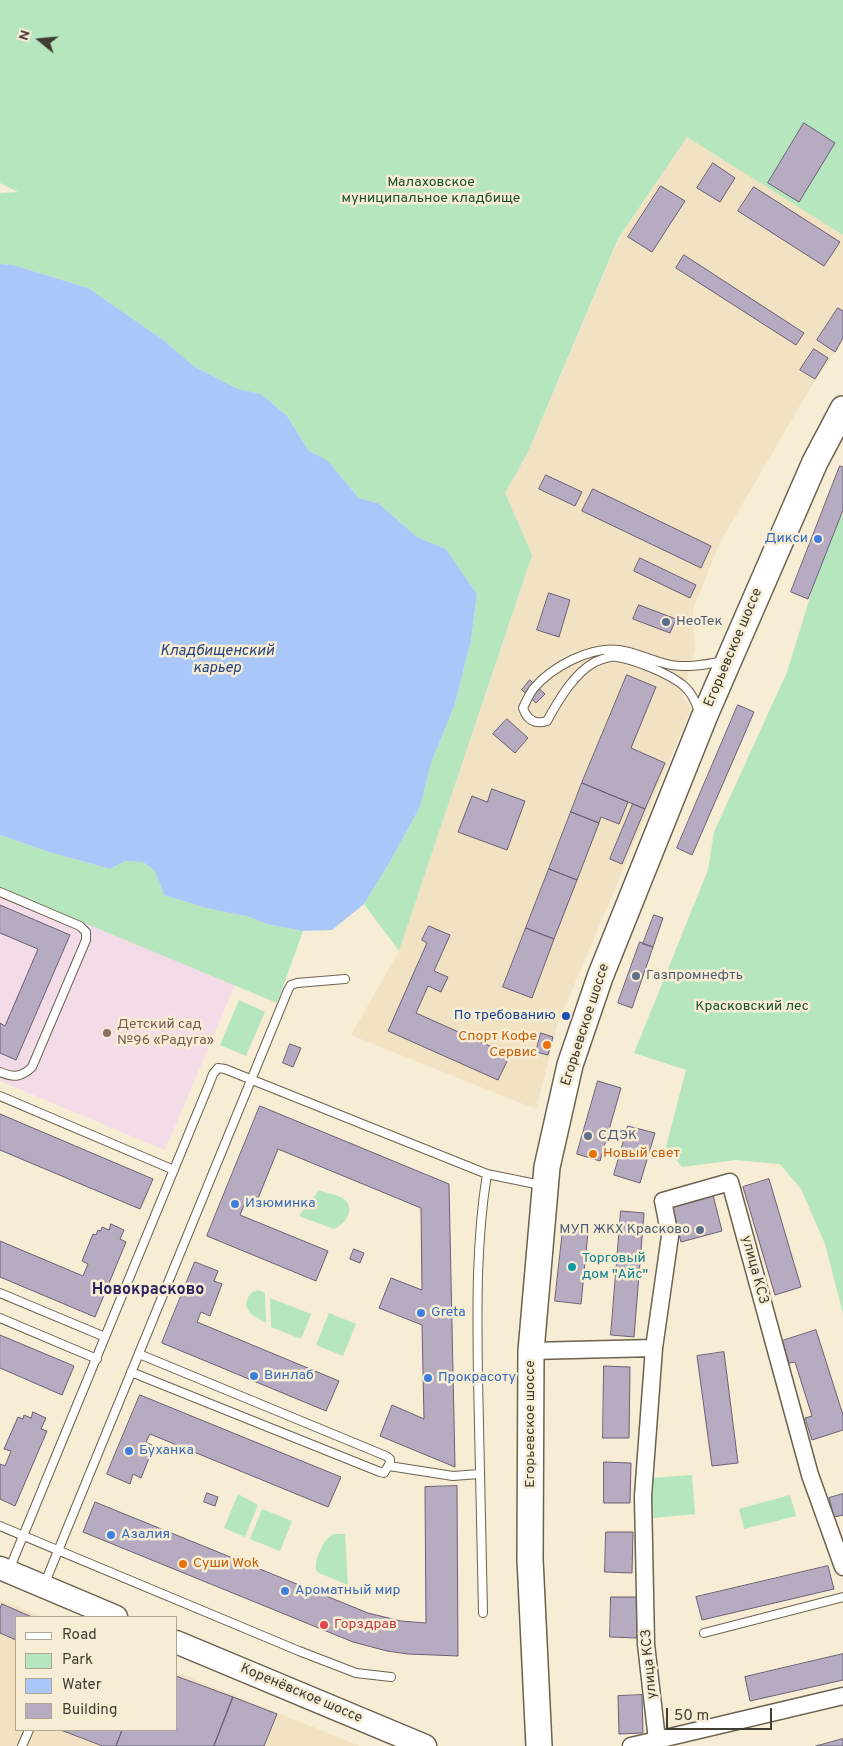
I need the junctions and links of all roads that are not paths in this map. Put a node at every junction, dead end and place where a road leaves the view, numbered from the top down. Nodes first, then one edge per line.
1 (843, 410) edge
2 (728, 660) junction
3 (702, 722) junction
4 (0, 892) edge
5 (345, 979) dead end
6 (0, 1072) edge
7 (252, 1080) junction
8 (0, 1096) edge
9 (174, 1170) junction
10 (487, 1174) junction
11 (545, 1186) junction
12 (0, 1293) edge
13 (0, 1318) edge
14 (105, 1338) junction
15 (654, 1348) junction
16 (532, 1351) junction
17 (139, 1354) junction
18 (96, 1359) junction
19 (131, 1372) junction
20 (389, 1466) junction
21 (479, 1474) junction
22 (0, 1526) edge
23 (24, 1536) junction
24 (58, 1550) junction
25 (843, 1567) edge
26 (4, 1570) edge
27 (43, 1587) junction
28 (843, 1597) edge
29 (483, 1613) dead end
30 (114, 1616) edge
31 (704, 1633) dead end
32 (178, 1643) edge
33 (391, 1677) dead end
34 (843, 1696) edge
35 (29, 1731) edge
36 (666, 1741) edge
37 (22, 1746) edge
38 (425, 1746) edge
39 (539, 1746) edge
40 (631, 1746) edge

1 - 2 main road, Егорьевское шоссе
2 - 3 main road, Егорьевское шоссе
2 - 3 lane
3 - 11 main road, Егорьевское шоссе
4 - 6 lane
5 - 7 lane
7 - 9 lane
7 - 10 lane
7 - 17 lane
8 - 9 lane
9 - 14 lane
10 - 11 lane
10 - 21 lane
11 - 16 main road, Егорьевское шоссе
12 - 14 lane
13 - 18 lane
14 - 18 lane
15 - 16 street
15 - 25 street, улица КСЗ
15 - 36 street, улица КСЗ
16 - 39 main road, Егорьевское шоссе
17 - 19 lane
17 - 20 lane
18 - 23 lane
19 - 20 lane
19 - 24 lane
20 - 21 lane
21 - 29 lane
22 - 23 lane
23 - 24 lane
23 - 26 lane
24 - 27 lane
24 - 33 lane
26 - 27 main road
27 - 30 main road
28 - 31 lane
32 - 38 main road, Коренёвское шоссе
34 - 36 street
35 - 37 lane
36 - 40 street

